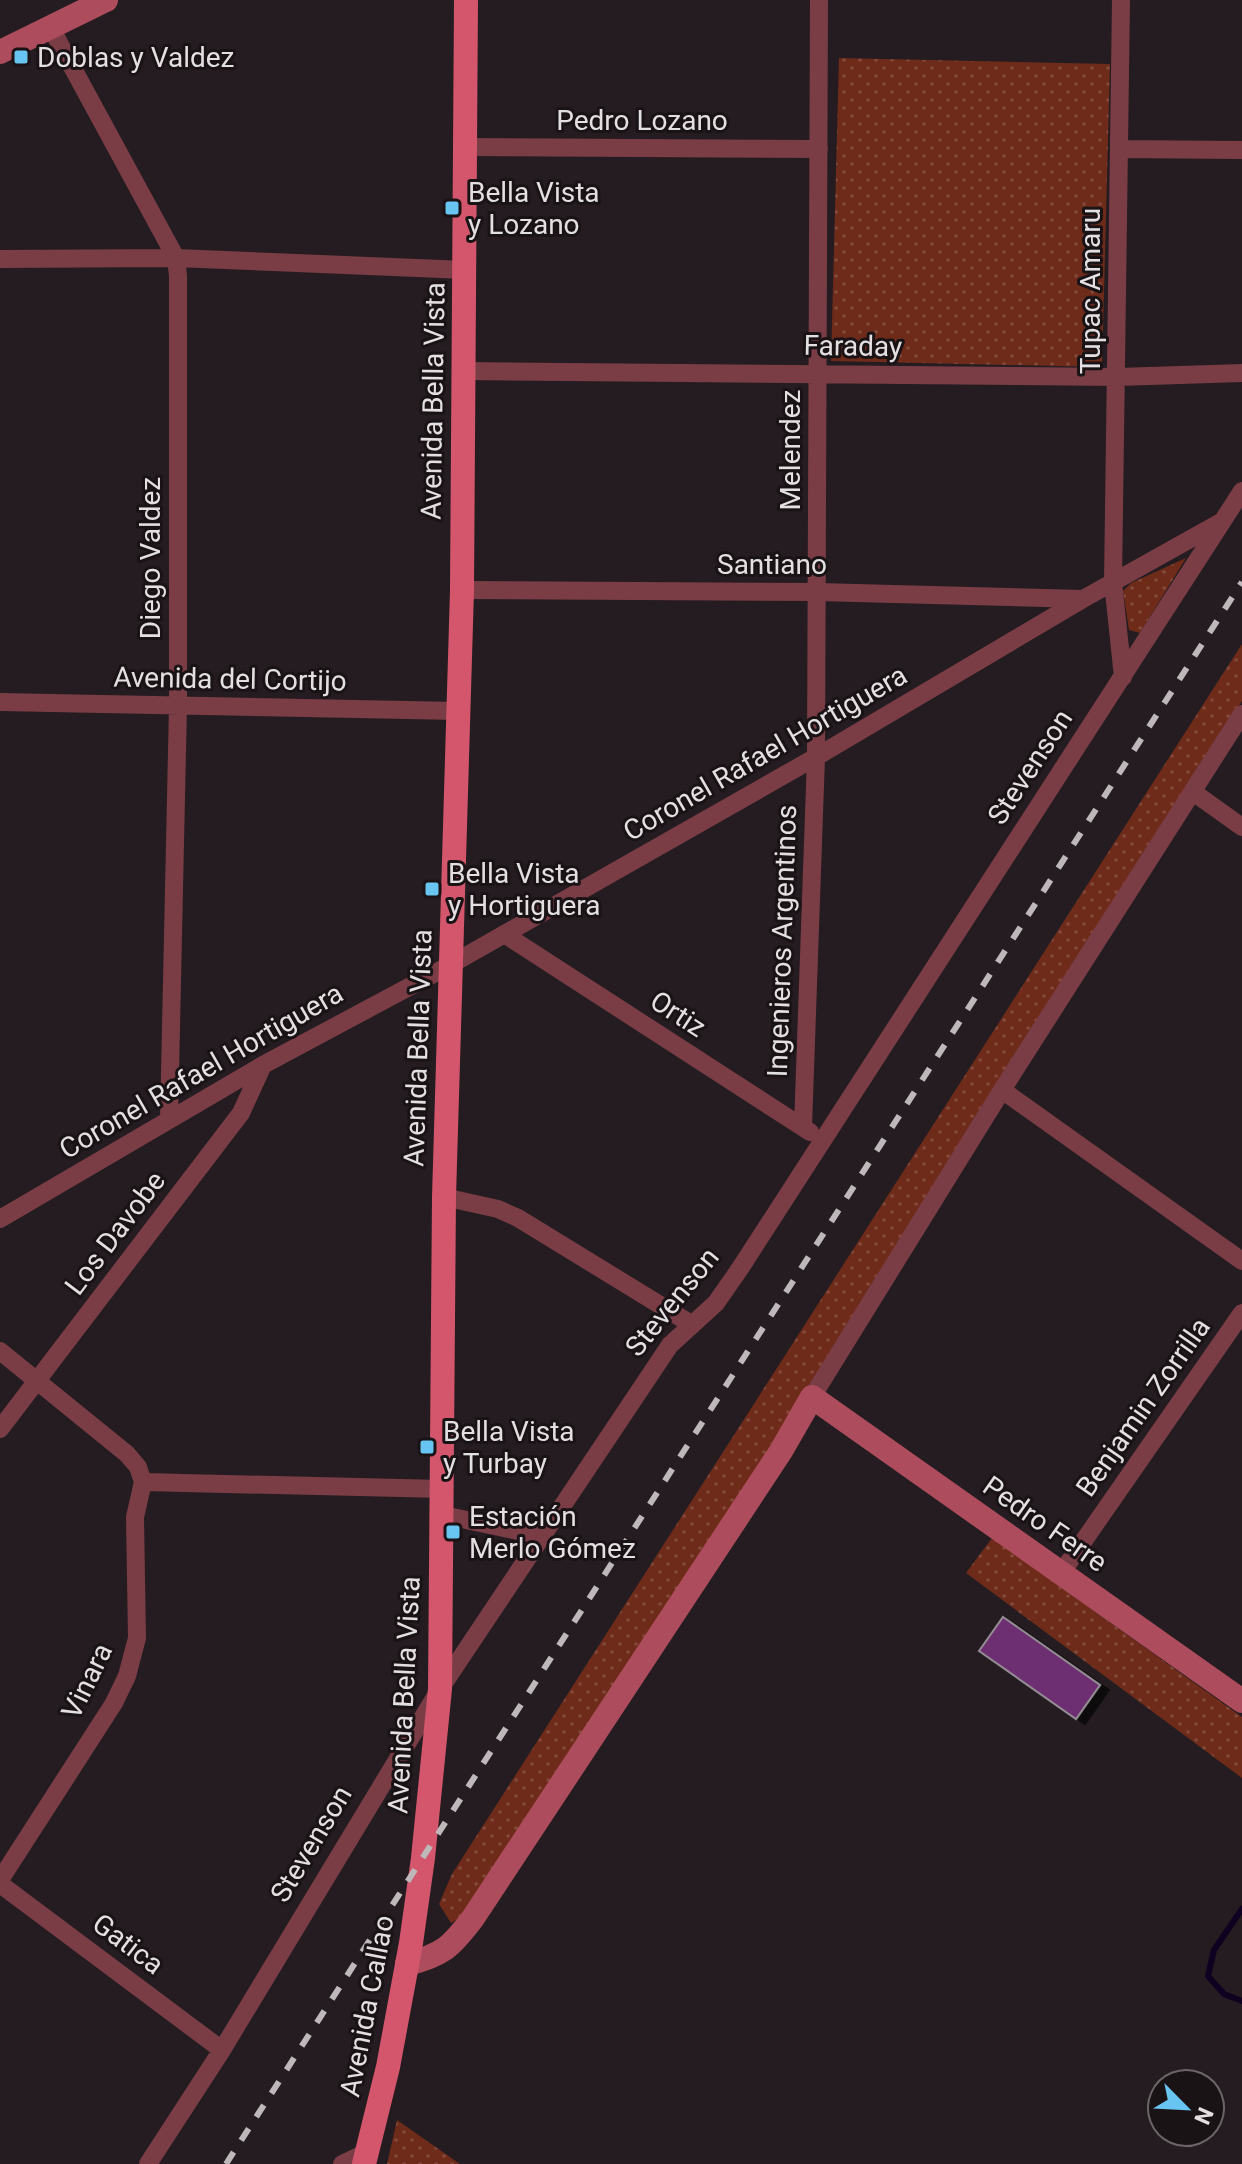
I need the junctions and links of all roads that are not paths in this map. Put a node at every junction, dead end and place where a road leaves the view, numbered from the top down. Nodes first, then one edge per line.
1 (106, 0) edge
2 (466, 0) edge
3 (819, 0) edge
4 (1121, 0) edge
5 (70, 8) edge
6 (51, 28) junction
7 (0, 52) edge
8 (465, 147) junction
9 (819, 149) junction
10 (1119, 149) junction
11 (1242, 150) edge
12 (176, 258) junction
13 (0, 259) edge
14 (465, 270) junction
15 (463, 371) junction
16 (1242, 373) edge
17 (818, 374) junction
18 (1118, 377) junction
19 (1242, 491) edge
20 (1222, 522) junction
21 (1113, 582) junction
22 (462, 590) junction
23 (818, 592) junction
24 (1083, 599) junction
25 (1123, 677) junction
26 (0, 702) edge
27 (178, 705) junction
28 (458, 711) junction
29 (1242, 714) edge
30 (816, 757) junction
31 (1193, 792) junction
32 (1242, 827) edge
33 (504, 934) junction
34 (450, 965) junction
35 (263, 1065) junction
36 (1002, 1090) junction
37 (169, 1120) junction
38 (803, 1127) junction
39 (822, 1141) junction
40 (444, 1197) junction
41 (0, 1219) edge
42 (1242, 1261) edge
43 (1242, 1313) edge
44 (691, 1324) junction
45 (0, 1351) edge
46 (37, 1381) junction
47 (812, 1397) junction
48 (0, 1429) edge
49 (143, 1482) junction
50 (443, 1489) junction
51 (443, 1515) junction
52 (542, 1536) junction
53 (1062, 1572) junction
54 (440, 1689) junction
55 (1242, 1701) edge
56 (423, 1858) joint
57 (0, 1882) edge
58 (407, 1964) junction
59 (222, 2050) junction
60 (366, 2158) edge
61 (148, 2164) edge
62 (342, 2164) edge

1 - 5 street
2 - 8 main road, Avenida Bella Vista
3 - 9 street, Melendez
4 - 10 street, Tupac Amaru
5 - 6 street
6 - 7 street
6 - 12 street, Diego Valdez
8 - 9 street, Pedro Lozano
8 - 14 main road, Avenida Bella Vista
9 - 17 street, Melendez
10 - 11 street
10 - 18 street, Tupac Amaru
12 - 13 street
12 - 14 street
12 - 27 street, Diego Valdez
14 - 15 main road, Avenida Bella Vista
15 - 17 street, Faraday
15 - 22 main road, Avenida Bella Vista
16 - 18 street, Faraday
17 - 18 street, Faraday
17 - 23 street, Melendez
18 - 21 street, Tupac Amaru
19 - 20 street, Stevenson
20 - 21 street, Coronel Rafael Hortiguera
20 - 25 street, Stevenson
21 - 24 street, Coronel Rafael Hortiguera
21 - 25 street, Tupac Amaru
22 - 23 street, Santiano
22 - 28 main road, Avenida Bella Vista
23 - 24 street, Santiano
23 - 30 street, Melendez
24 - 30 street, Coronel Rafael Hortiguera
25 - 39 street, Stevenson
26 - 27 street, Avenida del Cortijo
27 - 28 street, Avenida del Cortijo
27 - 37 street, Diego Valdez
28 - 34 main road, Avenida Bella Vista
29 - 31 street
30 - 33 street, Coronel Rafael Hortiguera
30 - 38 street, Ingenieros Argentinos
31 - 32 street
31 - 36 street
33 - 34 street, Coronel Rafael Hortiguera
33 - 38 street, Ortiz
34 - 35 street, Coronel Rafael Hortiguera
34 - 40 main road, Avenida Bella Vista
35 - 37 street, Coronel Rafael Hortiguera
35 - 46 street, Los Davobe
36 - 42 street
36 - 47 street
37 - 41 street, Coronel Rafael Hortiguera
38 - 39 street, Ortiz
39 - 44 street, Stevenson
40 - 44 street
40 - 50 main road, Avenida Bella Vista
43 - 53 street, Benjamin Zorrilla
44 - 52 street, Stevenson
45 - 46 street
46 - 48 street, Los Davobe
46 - 49 street
47 - 53 street, Pedro Ferre
47 - 58 street
49 - 50 street
49 - 57 street, Vinara
50 - 51 main road, Avenida Bella Vista
51 - 52 street
51 - 54 main road, Avenida Bella Vista
52 - 54 street, Stevenson
53 - 55 street, Pedro Ferre
54 - 56 main road, Avenida Bella Vista
54 - 59 street, Stevenson
56 - 58 main road, Avenida Callao
57 - 59 street, Gatica
58 - 60 main road, Avenida Callao
59 - 61 street, Stevenson
60 - 62 street

